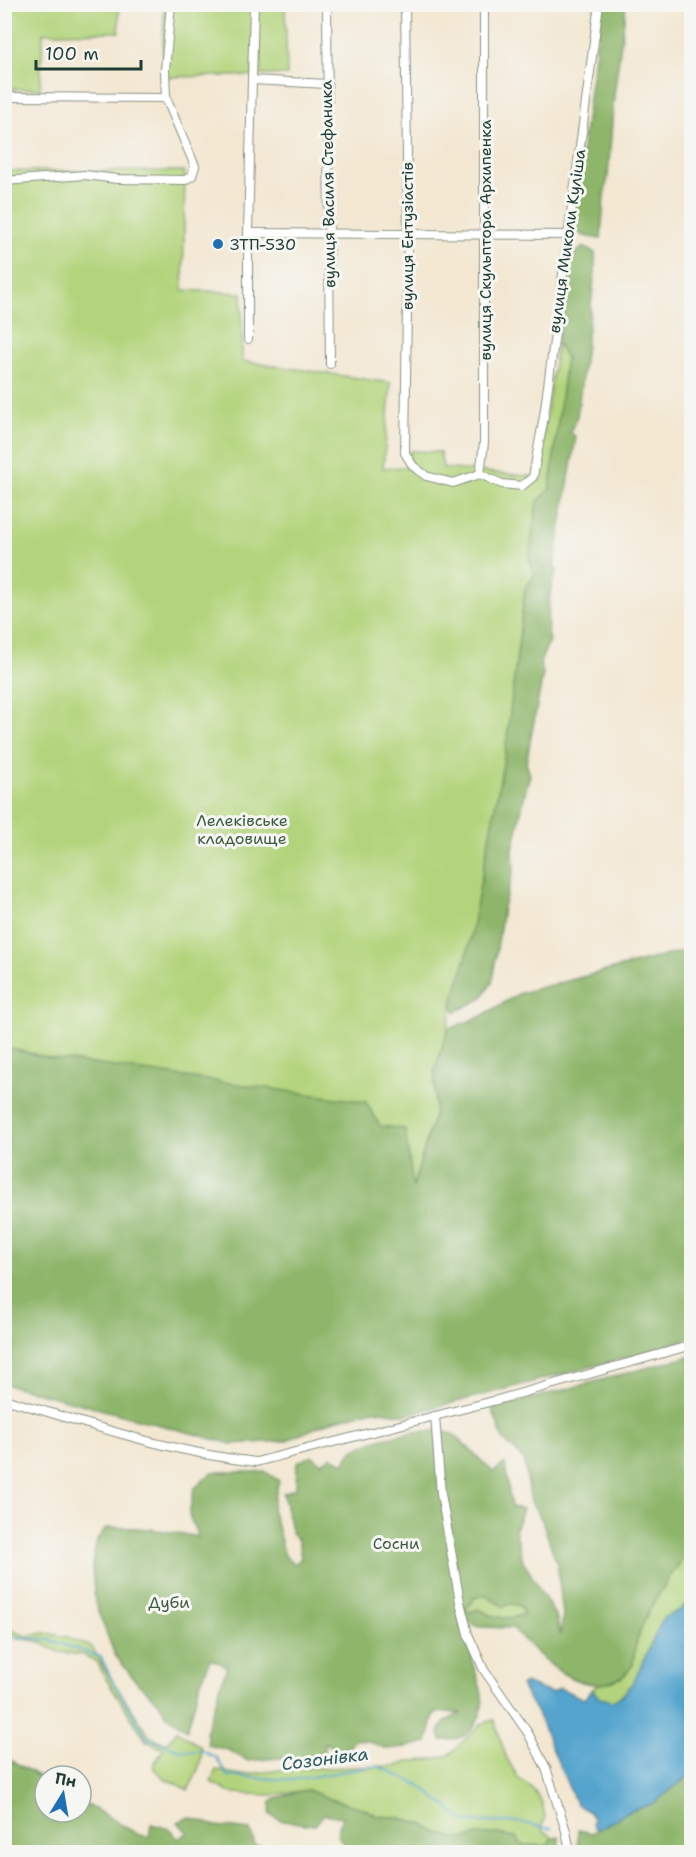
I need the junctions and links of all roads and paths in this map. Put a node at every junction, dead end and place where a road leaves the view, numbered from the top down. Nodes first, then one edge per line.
1 (171, 4) edge
2 (254, 4) edge
3 (327, 4) edge
4 (405, 4) edge
5 (484, 4) edge
6 (599, 4) edge
7 (252, 80) junction
8 (327, 84) junction
9 (4, 97) edge
10 (166, 98) junction
11 (4, 181) edge
12 (329, 232) junction
13 (248, 233) junction
14 (408, 233) junction
15 (486, 233) junction
16 (567, 234) junction
17 (248, 339) dead end
18 (330, 364) dead end
19 (480, 474) junction
20 (692, 1345) edge
21 (4, 1400) edge
22 (435, 1416) junction
23 (570, 1852) edge

1 - 10 street
2 - 7 street
3 - 8 street, вулиця Василя Стефаника
4 - 14 street, вулиця Ентузіастів
5 - 15 street, вулиця Скульптора Архипенка
6 - 16 street, вулиця Миколи Куліша
7 - 8 street
7 - 13 street
8 - 12 street, вулиця Василя Стефаника
9 - 10 street
10 - 11 street
12 - 13 street
12 - 14 street
12 - 18 street, вулиця Василя Стефаника
13 - 17 street
14 - 15 street
14 - 19 street, вулиця Ентузіастів
15 - 16 street
15 - 19 street, вулиця Скульптора Архипенка
16 - 19 street, вулиця Миколи Куліша
20 - 22 street
21 - 22 street
22 - 23 street

